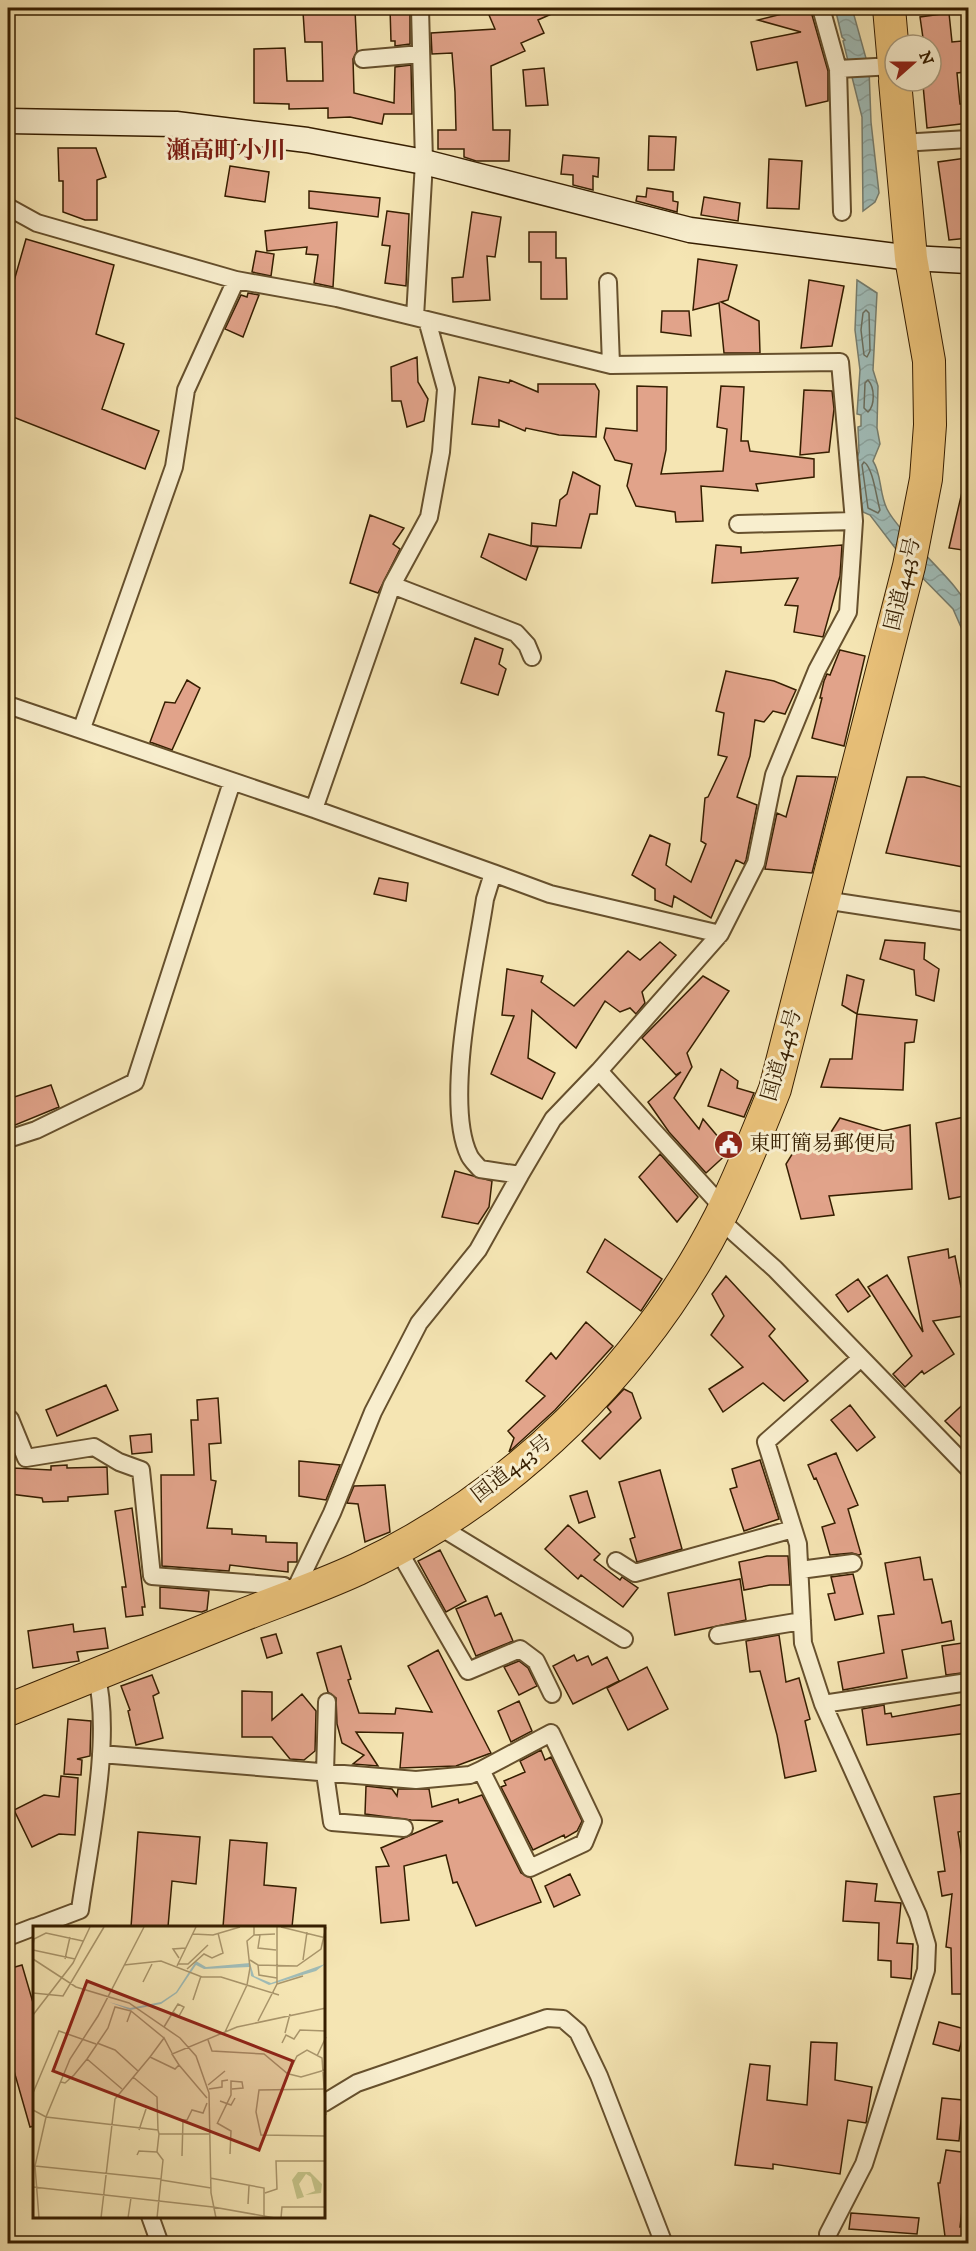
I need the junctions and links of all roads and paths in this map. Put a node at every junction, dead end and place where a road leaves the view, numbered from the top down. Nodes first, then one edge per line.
1 (420, 8) edge
2 (821, 8) edge
3 (889, 8) edge
4 (891, 33) edge
5 (421, 54) junction
6 (363, 59) dead end
7 (838, 69) junction
8 (883, 73) edge
9 (897, 93) edge
10 (8, 121) edge
11 (969, 139) edge
12 (901, 143) junction
13 (423, 162) junction
14 (8, 207) edge
15 (842, 212) dead end
16 (911, 258) junction
17 (969, 261) edge
18 (236, 280) junction
19 (608, 282) dead end
20 (421, 318) junction
21 (611, 365) junction
22 (854, 521) junction
23 (738, 524) dead end
24 (392, 585) junction
25 (532, 657) dead end
26 (8, 705) edge
27 (82, 728) junction
28 (232, 782) junction
29 (314, 809) junction
30 (493, 873) junction
31 (824, 900) junction
32 (969, 922) edge
33 (720, 934) junction
34 (599, 1071) junction
35 (8, 1139) edge
36 (520, 1174) junction
37 (719, 1219) junction
38 (861, 1359) junction
39 (8, 1420) edge
40 (969, 1468) edge
41 (437, 1525) junction
42 (793, 1529) junction
43 (396, 1548) junction
44 (616, 1561) dead end
45 (853, 1563) dead end
46 (800, 1570) junction
47 (292, 1596) junction
48 (802, 1621) junction
49 (718, 1635) dead end
50 (624, 1639) dead end
51 (96, 1674) junction
52 (969, 1682) edge
53 (552, 1694) dead end
54 (327, 1702) dead end
55 (823, 1704) junction
56 (8, 1710) edge
57 (101, 1754) junction
58 (481, 1770) junction
59 (325, 1773) junction
60 (404, 1828) dead end
61 (38, 1926) edge
62 (33, 1928) edge
63 (8, 1937) edge
64 (326, 2102) edge
65 (150, 2218) edge
66 (160, 2244) edge
67 (664, 2244) edge
68 (829, 2244) edge

1 - 5 street
2 - 7 street
3 - 4 highway, 国道443号
5 - 6 street
5 - 13 street
7 - 8 street
7 - 15 street
9 - 12 highway, 国道443号
10 - 13 street
11 - 12 street
12 - 16 highway, 国道443号
13 - 16 street
13 - 20 street
14 - 18 street
16 - 17 street
16 - 31 highway, 国道443号
18 - 20 street
18 - 27 street
19 - 21 street
20 - 21 street
20 - 24 street
21 - 22 street
22 - 23 street
22 - 33 street
24 - 25 street
24 - 29 street
26 - 27 street
27 - 28 street
28 - 29 street
28 - 35 street
29 - 30 street
30 - 33 street
30 - 36 street
31 - 32 street
31 - 37 highway, 国道443号
33 - 34 street
34 - 36 street
34 - 37 street
36 - 47 street
37 - 38 street
37 - 41 highway, 国道443号
38 - 40 street
38 - 42 street
39 - 47 street
41 - 43 highway, 国道443号
41 - 50 street
42 - 44 street
42 - 46 street
43 - 47 highway, 国道443号
43 - 53 street
45 - 46 street
46 - 48 street
47 - 51 highway, 国道443号
48 - 49 street
48 - 55 street
51 - 56 highway, 国道443号
51 - 57 street
52 - 55 street
54 - 59 street
55 - 68 street
57 - 59 street
57 - 61 street
58 - 58 street
58 - 59 street
59 - 60 street
62 - 63 street
64 - 67 street
65 - 66 street

